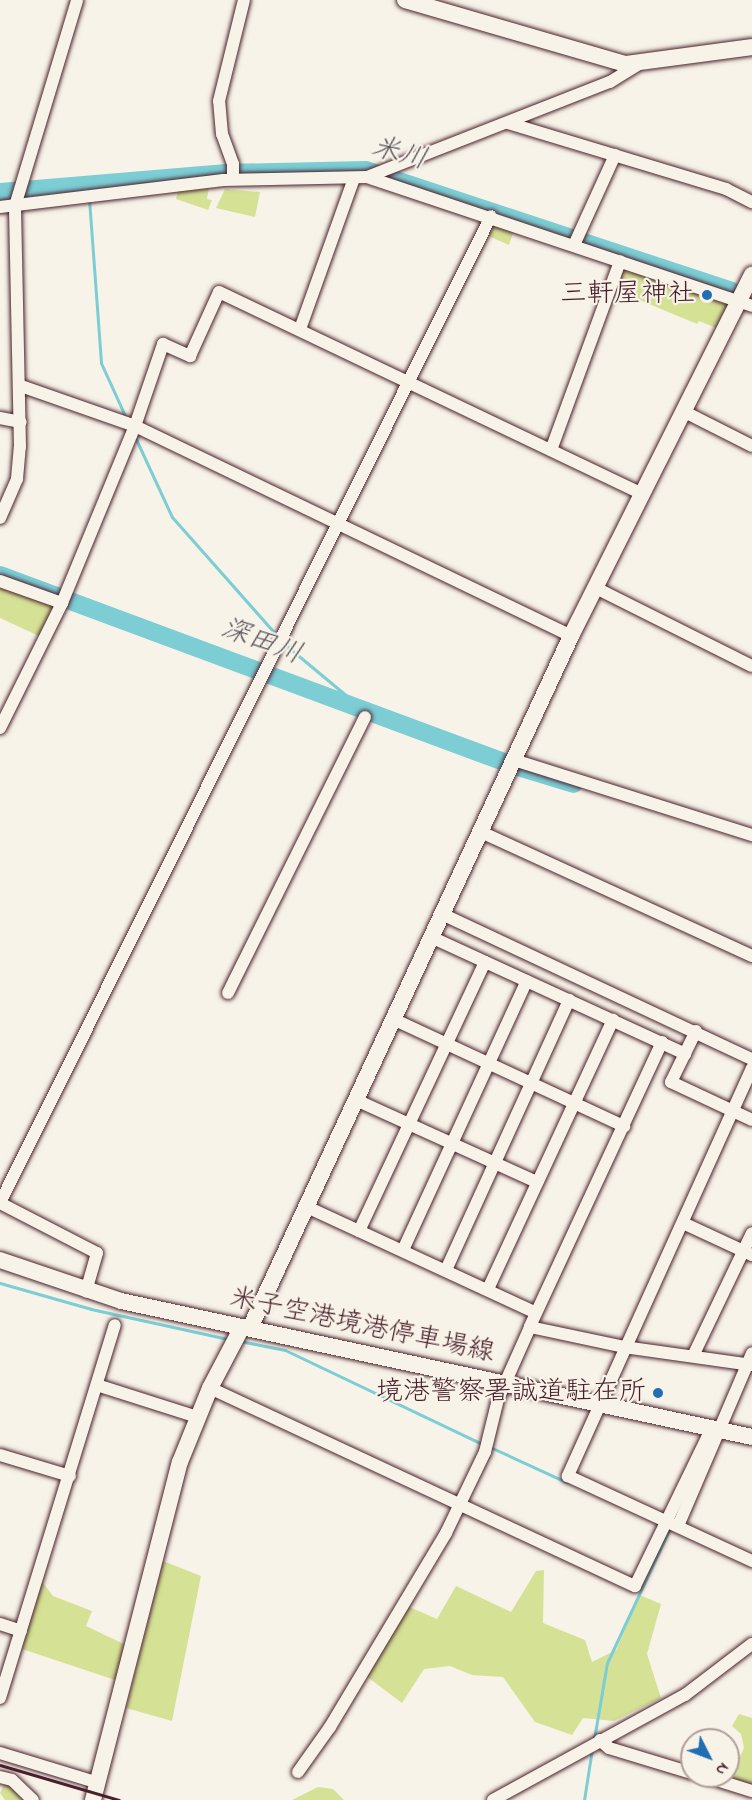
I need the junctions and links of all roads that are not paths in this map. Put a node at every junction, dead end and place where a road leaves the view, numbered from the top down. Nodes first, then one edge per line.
1 (77, 0) edge
2 (244, 0) edge
3 (405, 0) edge
4 (752, 47) edge
5 (637, 65) junction
6 (508, 123) junction
7 (615, 155) junction
8 (354, 177) junction
9 (367, 177) junction
10 (233, 179) junction
11 (752, 202) edge
12 (15, 206) junction
13 (0, 207) edge
14 (491, 216) junction
15 (574, 245) junction
16 (620, 261) junction
17 (752, 275) edge
18 (746, 304) edge
19 (300, 329) junction
20 (408, 381) junction
21 (21, 386) junction
22 (685, 412) junction
23 (0, 418) edge
24 (21, 422) junction
25 (135, 426) junction
26 (752, 446) edge
27 (551, 450) junction
28 (642, 494) junction
29 (0, 518) edge
30 (337, 522) junction
31 (0, 581) edge
32 (596, 588) junction
33 (62, 603) junction
34 (571, 636) junction
35 (752, 666) edge
36 (365, 717) dead end
37 (0, 728) edge
38 (514, 760) junction
39 (481, 832) junction
40 (752, 835) edge
41 (442, 914) junction
42 (431, 937) junction
43 (752, 956) edge
44 (485, 962) junction
45 (527, 981) junction
46 (228, 993) dead end
47 (569, 1000) junction
48 (393, 1019) junction
49 (614, 1020) junction
50 (696, 1031) junction
51 (662, 1042) junction
52 (447, 1044) junction
53 (685, 1054) junction
54 (752, 1059) edge
55 (489, 1063) junction
56 (752, 1068) edge
57 (531, 1082) junction
58 (356, 1100) junction
59 (574, 1103) junction
60 (732, 1110) junction
61 (752, 1120) edge
62 (409, 1125) junction
63 (624, 1126) junction
64 (452, 1144) junction
65 (494, 1163) junction
66 (537, 1182) junction
67 (0, 1203) edge
68 (307, 1207) junction
69 (683, 1223) junction
70 (359, 1231) junction
71 (752, 1233) edge
72 (403, 1250) junction
73 (748, 1253) edge
74 (0, 1260) edge
75 (446, 1270) junction
76 (488, 1289) junction
77 (86, 1291) junction
78 (536, 1313) junction
79 (115, 1325) dead end
80 (530, 1327) junction
81 (246, 1328) junction
82 (624, 1347) junction
83 (693, 1356) junction
84 (750, 1360) edge
85 (504, 1383) junction
86 (97, 1385) junction
87 (210, 1388) junction
88 (599, 1402) junction
89 (197, 1417) junction
90 (718, 1430) junction
91 (752, 1437) edge
92 (0, 1455) edge
93 (70, 1476) junction
94 (459, 1505) junction
95 (673, 1524) junction
96 (752, 1561) edge
97 (0, 1624) edge
98 (21, 1631) junction
99 (752, 1644) edge
100 (0, 1698) edge
101 (600, 1740) junction
102 (0, 1753) edge
103 (680, 1769) edge
104 (298, 1772) dead end
105 (0, 1777) edge
106 (99, 1783) junction
107 (33, 1800) edge
108 (93, 1800) edge
109 (493, 1800) edge

1 - 12 street
2 - 10 street
3 - 5 street
4 - 5 street
5 - 6 street
6 - 7 street
6 - 9 street
7 - 11 street
7 - 15 street
8 - 9 street
8 - 10 street
8 - 19 street
9 - 14 street
10 - 12 street
12 - 13 street
12 - 21 street
14 - 15 street
14 - 20 street
15 - 16 street
16 - 18 street
16 - 27 street
17 - 18 street
18 - 22 street
19 - 20 street
19 - 25 street
20 - 27 street
20 - 30 street
21 - 24 street
21 - 25 street
22 - 26 street
22 - 28 street
23 - 24 street
24 - 29 street
25 - 30 street
25 - 33 street
27 - 28 street
28 - 32 street
30 - 34 street
30 - 67 street
31 - 33 street
32 - 34 street
32 - 35 street
33 - 37 street
34 - 38 street
36 - 46 street
38 - 39 street
38 - 40 street
39 - 41 street
39 - 43 street
41 - 42 street
41 - 50 street
42 - 44 street
42 - 48 street
44 - 45 street
44 - 52 street
45 - 47 street
45 - 55 street
47 - 49 street
47 - 57 street
48 - 52 street
48 - 58 street
49 - 51 street
49 - 59 street
50 - 53 street
50 - 54 street
51 - 53 street
51 - 63 street
52 - 55 street
52 - 62 street
53 - 60 street
55 - 57 street
55 - 64 street
56 - 60 street
57 - 59 street
57 - 65 street
58 - 62 street
58 - 68 street
59 - 63 street
59 - 66 street
60 - 61 street
60 - 69 street
62 - 64 street
62 - 70 street
63 - 78 street
64 - 65 street
64 - 72 street
65 - 66 street
65 - 75 street
66 - 76 street
67 - 77 street
68 - 70 street
68 - 81 street
69 - 73 street
69 - 82 street
70 - 72 street
71 - 73 street
72 - 75 street
73 - 83 street
74 - 77 street, 米子空港境港停車場線
75 - 76 street
76 - 78 street
77 - 81 street, 米子空港境港停車場線
78 - 80 street
79 - 86 street
80 - 82 street
80 - 85 street
81 - 85 street, 米子空港境港停車場線
81 - 87 street
82 - 83 street
82 - 88 street
83 - 84 street
84 - 90 street
85 - 88 street, 米子空港境港停車場線
85 - 94 street
86 - 89 street
86 - 93 street
87 - 89 street
87 - 94 street
88 - 90 street, 米子空港境港停車場線
88 - 95 street
89 - 106 street
90 - 91 street, 米子空港境港停車場線
90 - 95 street
92 - 93 street
93 - 98 street
94 - 95 street
94 - 104 street
95 - 96 street
97 - 98 street
98 - 100 street
99 - 101 street
101 - 103 street
101 - 109 street
102 - 106 street
105 - 107 street
106 - 108 street

